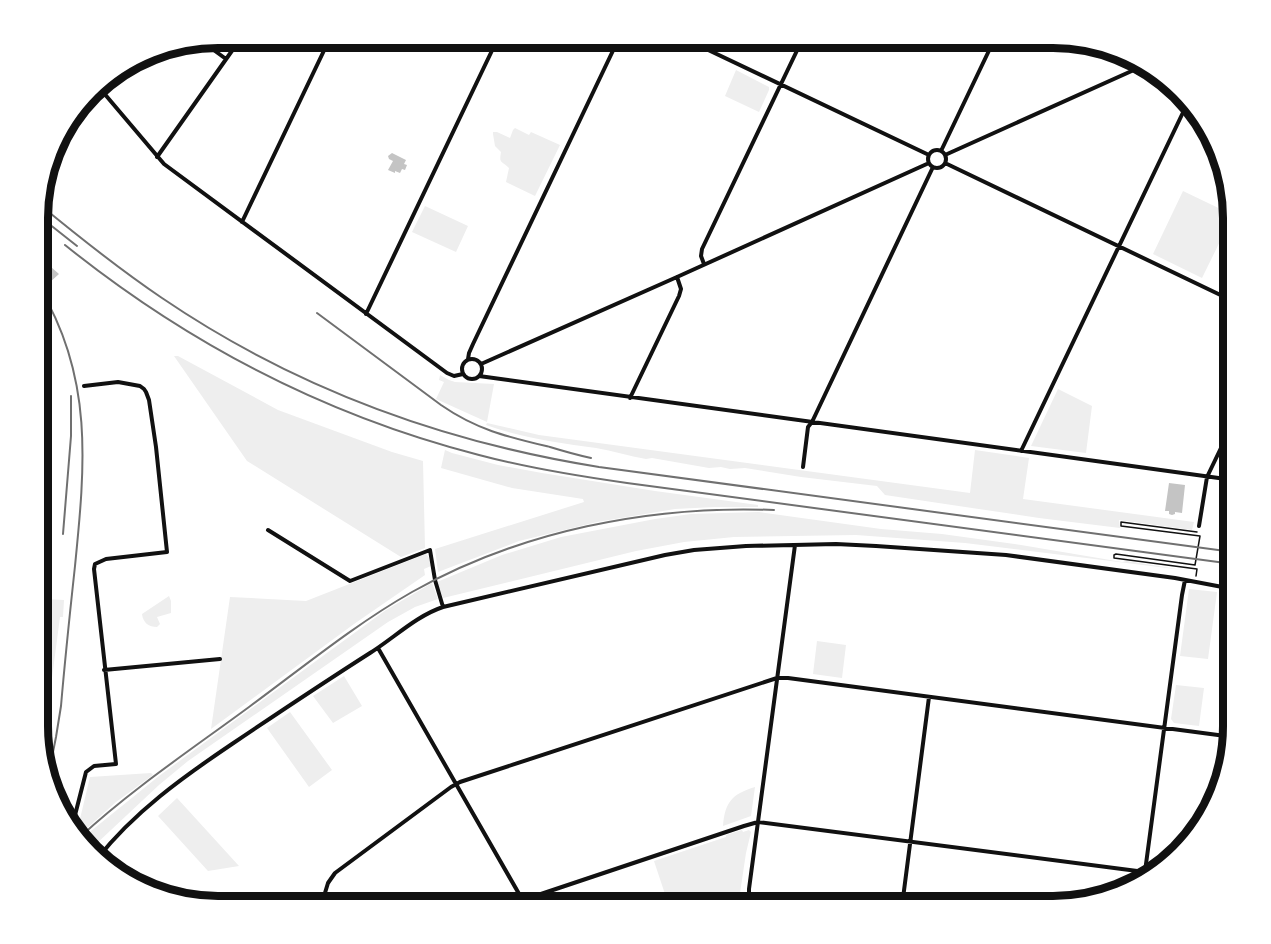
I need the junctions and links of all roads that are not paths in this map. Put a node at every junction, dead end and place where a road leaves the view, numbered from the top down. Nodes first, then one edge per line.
1 (211, 48) edge
2 (234, 48) edge
3 (325, 48) edge
4 (493, 48) edge
5 (614, 48) edge
6 (704, 48) edge
7 (798, 48) edge
8 (990, 48) edge
9 (226, 59) junction
10 (1135, 69) edge
11 (781, 85) junction
12 (103, 93) edge
13 (1184, 110) edge
14 (941, 151) junction
15 (929, 155) junction
16 (945, 156) junction
17 (157, 157) junction
18 (929, 163) junction
19 (945, 163) junction
20 (933, 167) junction
21 (242, 222) junction
22 (1119, 246) junction
23 (704, 264) junction
24 (676, 277) junction
25 (1223, 296) edge
26 (366, 314) junction
27 (468, 359) junction
28 (481, 363) junction
29 (463, 374) junction
30 (478, 376) junction
31 (84, 386) dead end
32 (630, 398) junction
33 (812, 422) junction
34 (1223, 445) edge
35 (1021, 451) junction
36 (803, 466) dead end
37 (1208, 477) junction
38 (1223, 479) edge
39 (1199, 526) dead end
40 (268, 530) dead end
41 (795, 545) junction
42 (1185, 580) junction
43 (1223, 587) edge
44 (443, 607) junction
45 (378, 648) junction
46 (220, 659) dead end
47 (104, 669) junction
48 (777, 678) junction
49 (929, 697) junction
50 (1164, 727) junction
51 (1223, 736) edge
52 (456, 784) junction
53 (75, 817) edge
54 (758, 822) junction
55 (909, 842) junction
56 (103, 851) edge
57 (1145, 869) edge
58 (1141, 871) edge
59 (324, 896) edge
60 (521, 896) edge
61 (535, 896) edge
62 (749, 896) edge
63 (903, 896) edge

1 - 9 street
2 - 9 street
3 - 21 street
4 - 26 street
5 - 27 street
6 - 11 street
7 - 11 street
8 - 14 street
9 - 17 street
10 - 16 street
11 - 15 street
11 - 23 street
12 - 17 street
13 - 22 street
14 - 15 street
14 - 16 street
15 - 18 street
16 - 19 street
17 - 21 street
18 - 20 street
18 - 23 street
19 - 20 street
19 - 22 street
20 - 33 street
21 - 26 street
22 - 25 street
22 - 35 street
23 - 24 street
24 - 28 street
24 - 32 street
26 - 29 street
27 - 28 street
27 - 29 street
28 - 30 street
29 - 30 street
30 - 32 street
31 - 47 street
32 - 33 street
33 - 35 street
33 - 36 street
34 - 37 street
35 - 37 street
37 - 38 street
37 - 39 street
40 - 44 street
41 - 42 street
41 - 44 street
41 - 48 street
42 - 43 street
42 - 50 street
44 - 45 street
45 - 52 street
45 - 56 street
46 - 47 street
47 - 53 street
48 - 49 street
48 - 52 street
48 - 54 street
49 - 50 street
49 - 55 street
50 - 51 street
50 - 57 street
52 - 59 street
52 - 60 street
54 - 55 street
54 - 61 street
54 - 62 street
55 - 58 street
55 - 63 street

